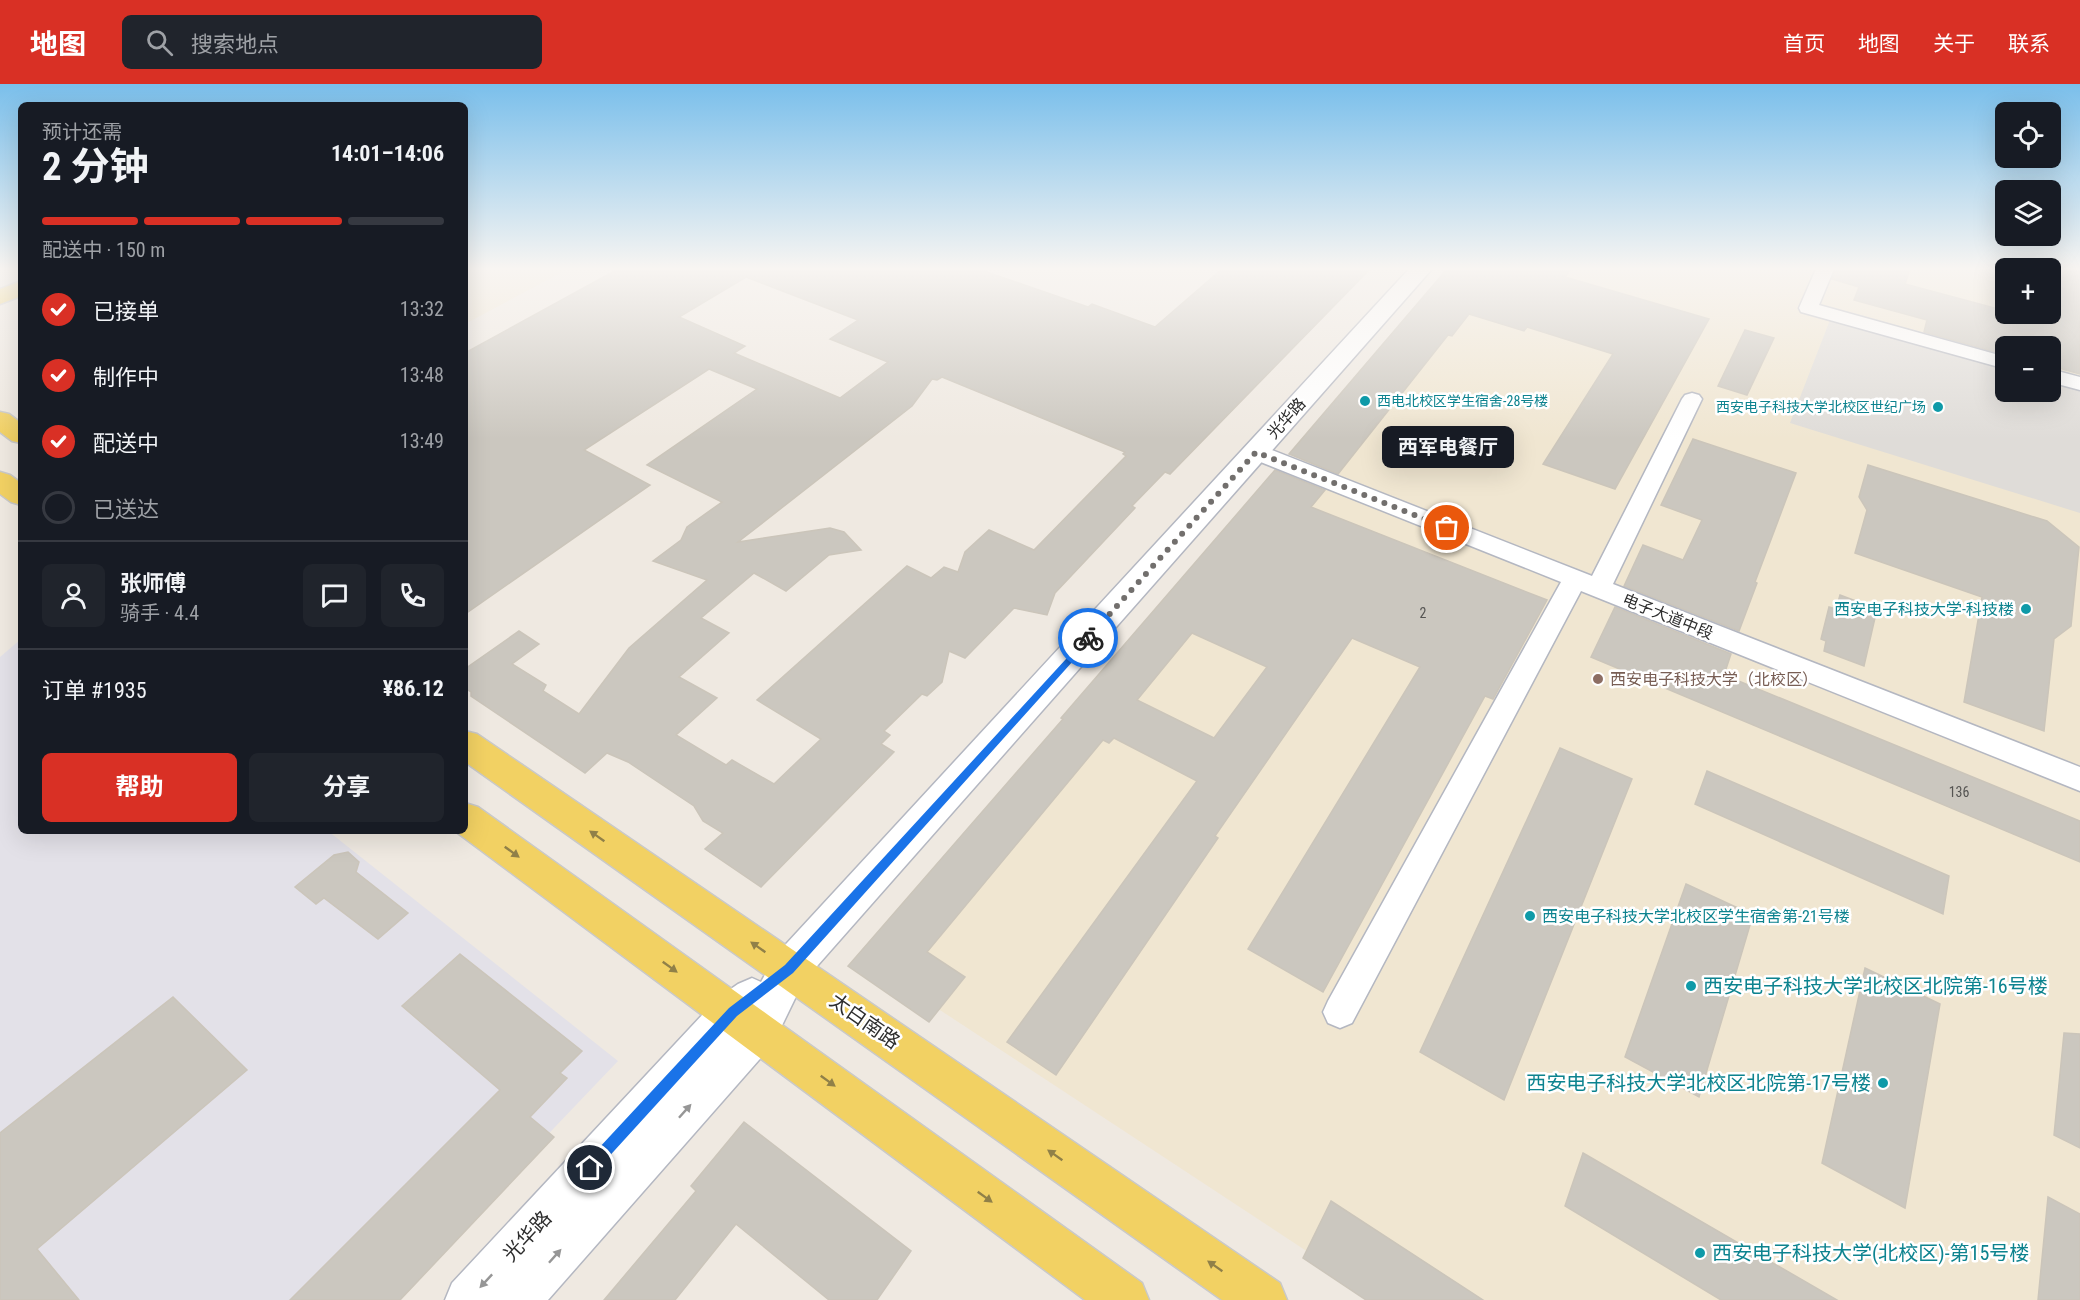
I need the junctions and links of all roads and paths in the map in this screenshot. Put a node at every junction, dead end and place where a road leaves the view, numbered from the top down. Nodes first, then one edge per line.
1 (1370, 326) edge
2 (1872, 326) edge
3 (1995, 360) edge
4 (2061, 378) edge
5 (2080, 384) edge
6 (1692, 399) dead end
7 (0, 420) edge
8 (18, 433) edge
9 (1256, 452) junction
10 (0, 481) edge
11 (18, 494) edge
12 (1586, 584) junction
13 (468, 746) edge
14 (2080, 779) edge
15 (468, 820) edge
16 (789, 969) junction
17 (1340, 1012) dead end
18 (745, 1021) junction
19 (469, 1300) edge
20 (516, 1300) edge
21 (1125, 1300) edge
22 (1263, 1300) edge

1 - 9 street, 光华路
2 - 3 street
4 - 5 street
6 - 12 street
7 - 8 main road
9 - 12 street, 电子大道中段
9 - 16 street, 光华路
10 - 11 main road
12 - 14 street, 电子大道中段
12 - 17 street
16 -> 13 main road, 太白南路
15 -> 18 main road
16 - 18 street, 光华路
22 -> 16 main road, 太白南路
18 -> 19 street, 光华路
20 -> 18 street, 光华路
18 -> 21 main road

